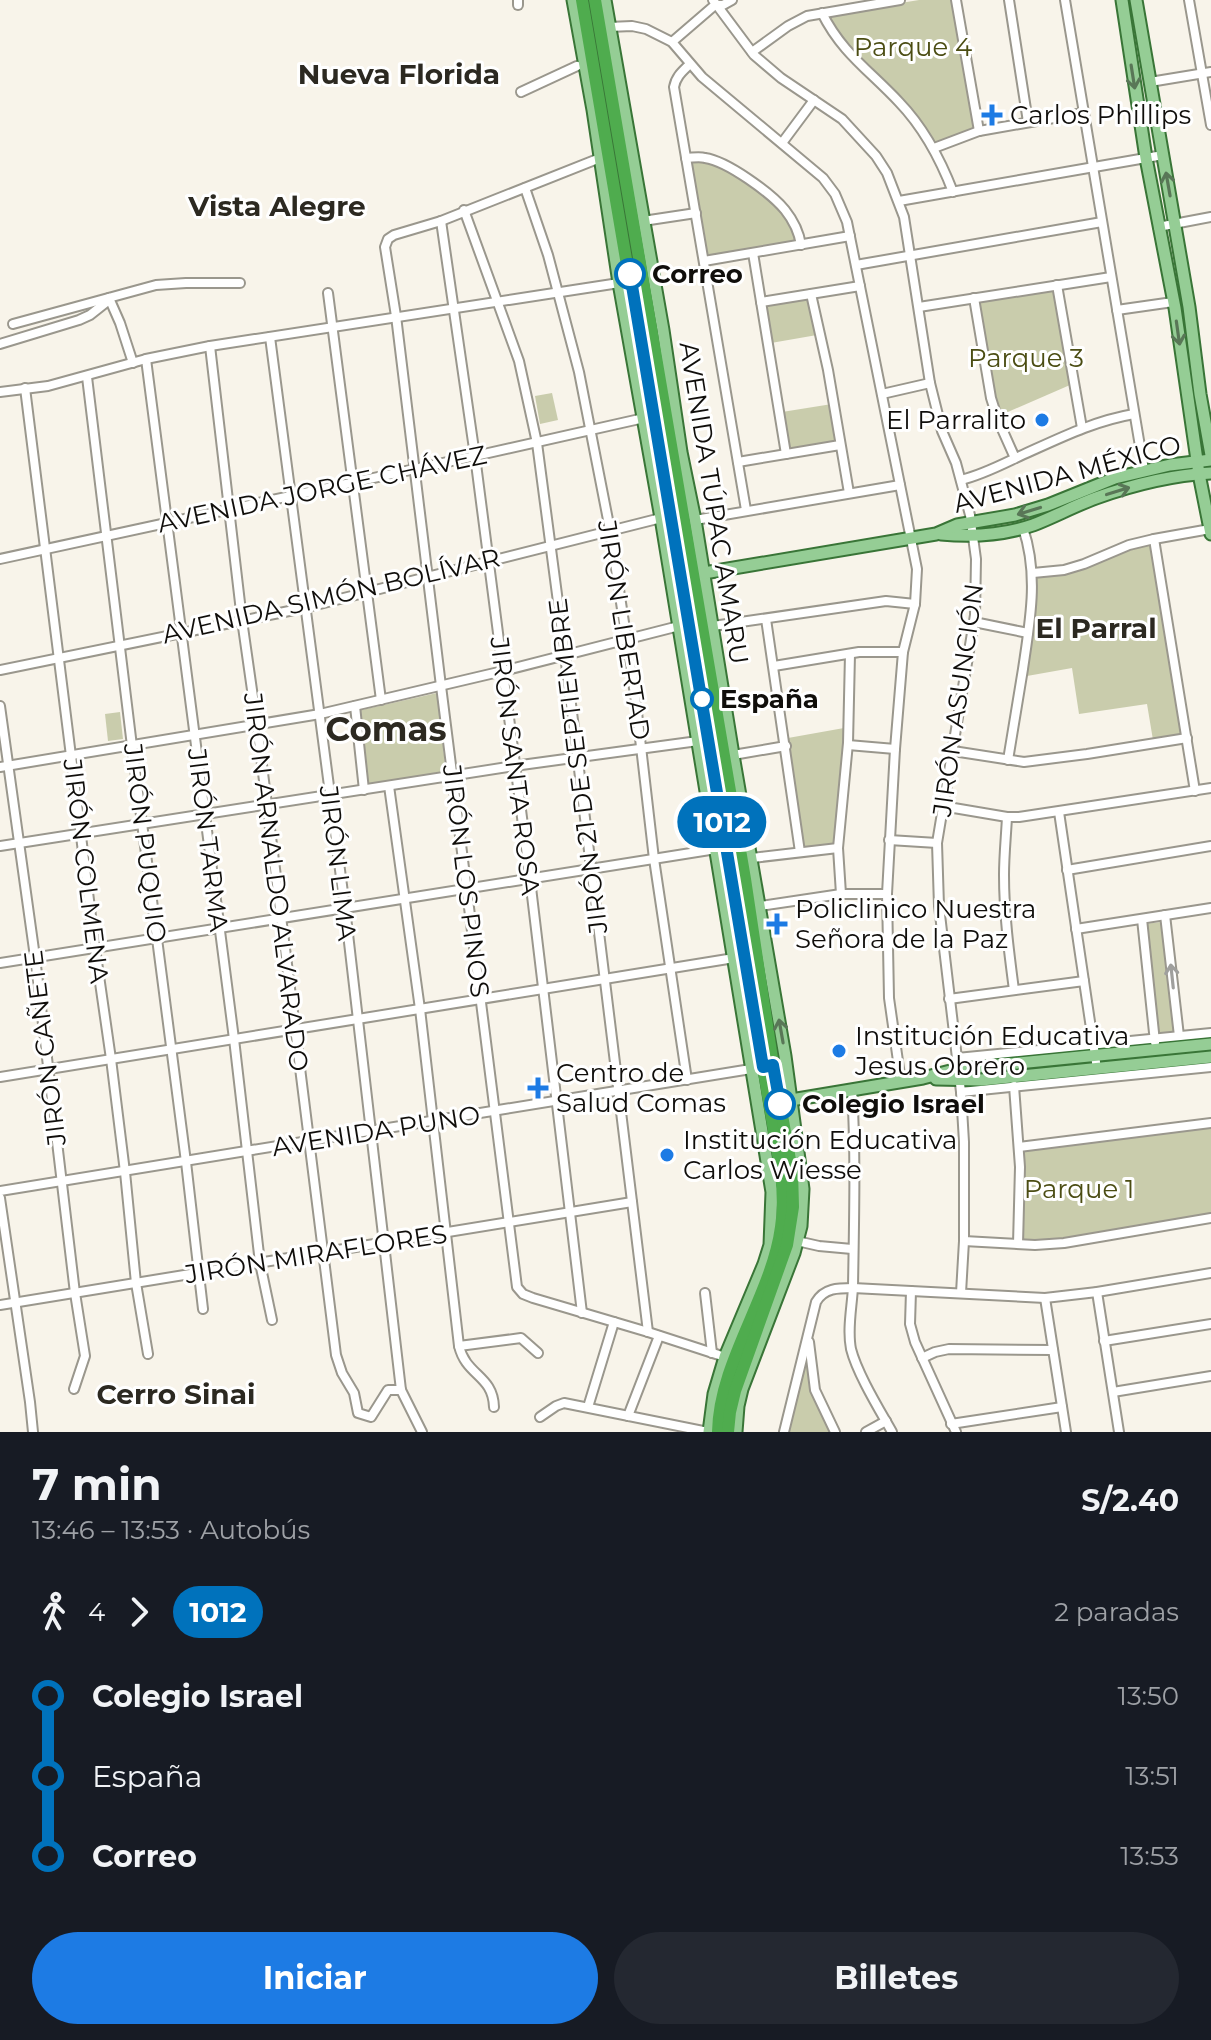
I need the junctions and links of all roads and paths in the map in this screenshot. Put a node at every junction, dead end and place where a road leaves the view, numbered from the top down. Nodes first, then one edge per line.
1 (573, 0) edge
2 (582, 0) edge
3 (595, 0) edge
4 (605, 0) edge
5 (732, 0) edge
6 (900, 0) edge
7 (956, 0) edge
8 (1009, 0) edge
9 (1065, 0) edge
10 (1122, 0) edge
11 (1136, 0) edge
12 (1189, 0) edge
13 (714, 2) edge
14 (822, 13) junction
15 (609, 27) junction
16 (672, 42) junction
17 (752, 52) junction
18 (690, 64) junction
19 (577, 66) dead end
20 (1207, 73) edge
21 (1150, 82) junction
22 (521, 92) dead end
23 (814, 100) junction
24 (1083, 113) junction
25 (1028, 122) junction
26 (1211, 125) edge
27 (979, 131) junction
28 (782, 143) junction
29 (934, 148) junction
30 (1163, 155) junction
31 (600, 158) junction
32 (686, 158) junction
33 (1146, 158) junction
34 (1093, 168) junction
35 (525, 188) junction
36 (953, 192) junction
37 (899, 201) junction
38 (464, 210) junction
39 (696, 213) junction
40 (1211, 217) edge
41 (441, 221) junction
42 (643, 221) junction
43 (1102, 222) junction
44 (1175, 223) junction
45 (1158, 227) junction
46 (850, 236) junction
47 (801, 245) junction
48 (753, 253) junction
49 (910, 254) junction
50 (704, 261) junction
51 (856, 265) junction
52 (1111, 277) junction
53 (240, 283) dead end
54 (619, 283) junction
55 (1057, 285) junction
56 (860, 286) junction
57 (558, 292) junction
58 (328, 293) dead end
59 (811, 294) junction
60 (974, 298) junction
61 (109, 299) junction
62 (498, 301) junction
63 (761, 302) junction
64 (1173, 302) junction
65 (919, 307) junction
66 (454, 308) junction
67 (1117, 310) junction
68 (396, 316) junction
69 (13, 324) dead end
70 (332, 327) junction
71 (270, 337) junction
72 (0, 344) edge
73 (210, 346) junction
74 (146, 359) junction
75 (133, 363) junction
76 (87, 377) junction
77 (930, 383) junction
78 (25, 388) junction
79 (0, 392) edge
80 (1206, 393) edge
81 (882, 394) junction
82 (1134, 414) junction
83 (644, 418) junction
84 (1082, 428) junction
85 (590, 430) junction
86 (537, 443) junction
87 (840, 445) junction
88 (786, 454) junction
89 (475, 456) junction
90 (1211, 457) edge
91 (1015, 458) junction
92 (1197, 461) junction
93 (738, 462) junction
94 (415, 469) junction
95 (1144, 470) junction
96 (1205, 474) edge
97 (961, 480) junction
98 (353, 482) junction
99 (900, 485) junction
100 (849, 493) junction
101 (291, 496) junction
102 (228, 510) junction
103 (746, 510) junction
104 (661, 518) junction
105 (695, 520) junction
106 (972, 522) junction
107 (168, 523) junction
108 (1023, 528) junction
109 (610, 530) junction
110 (1211, 532) edge
111 (936, 534) junction
112 (107, 535) junction
113 (972, 535) junction
114 (911, 539) junction
115 (1154, 539) junction
116 (550, 544) junction
117 (44, 549) junction
118 (0, 559) edge
119 (488, 560) junction
120 (704, 573) junction
121 (1033, 573) junction
122 (428, 576) junction
123 (367, 592) junction
124 (915, 604) junction
125 (304, 608) junction
126 (766, 619) junction
127 (242, 620) junction
128 (974, 622) junction
129 (679, 626) junction
130 (713, 626) junction
131 (181, 632) junction
132 (1028, 633) junction
133 (626, 639) junction
134 (120, 645) junction
135 (903, 652) junction
136 (850, 654) junction
137 (565, 655) junction
138 (58, 658) junction
139 (774, 666) junction
140 (0, 670) edge
141 (503, 671) junction
142 (441, 686) junction
143 (381, 700) junction
144 (0, 706) edge
145 (355, 706) junction
146 (320, 714) junction
147 (257, 725) junction
148 (195, 736) junction
149 (1187, 738) junction
150 (698, 741) junction
151 (848, 745) junction
152 (132, 746) junction
153 (786, 746) junction
154 (642, 748) junction
155 (895, 749) junction
156 (953, 751) junction
157 (71, 755) junction
158 (733, 755) junction
159 (578, 757) junction
160 (1008, 760) junction
161 (4, 766) edge
162 (514, 766) junction
163 (452, 777) junction
164 (389, 786) junction
165 (1211, 788) edge
166 (739, 789) junction
167 (364, 790) junction
168 (1195, 791) junction
169 (329, 796) junction
170 (267, 805) junction
171 (942, 806) junction
172 (1059, 812) junction
173 (203, 815) junction
174 (1007, 817) junction
175 (143, 824) junction
176 (81, 833) junction
177 (889, 840) junction
178 (18, 843) junction
179 (937, 843) junction
180 (0, 846) edge
181 (1211, 846) edge
182 (838, 848) junction
183 (716, 849) junction
184 (800, 852) junction
185 (752, 858) junction
186 (654, 859) junction
187 (591, 869) junction
188 (1067, 870) junction
189 (530, 879) junction
190 (745, 879) junction
191 (467, 889) junction
192 (841, 894) junction
193 (887, 894) junction
194 (405, 899) junction
195 (760, 906) junction
196 (345, 908) junction
197 (1211, 908) edge
198 (1165, 915) junction
199 (282, 918) junction
200 (1142, 919) junction
201 (219, 928) junction
202 (1076, 929) junction
203 (157, 938) junction
204 (95, 948) junction
205 (35, 957) junction
206 (734, 958) junction
207 (0, 963) edge
208 (670, 969) junction
209 (604, 979) junction
210 (1084, 981) junction
211 (541, 989) junction
212 (1014, 990) junction
213 (482, 999) junction
214 (949, 999) junction
215 (420, 1009) junction
216 (357, 1019) junction
217 (295, 1029) junction
218 (1211, 1033) edge
219 (1179, 1036) junction
220 (234, 1039) junction
221 (1155, 1044) junction
222 (1211, 1044) edge
223 (172, 1049) junction
224 (1094, 1050) junction
225 (1211, 1057) edge
226 (111, 1059) junction
227 (1156, 1063) junction
228 (763, 1067) junction
229 (1211, 1067) edge
230 (48, 1069) junction
231 (1097, 1069) junction
232 (959, 1075) junction
233 (0, 1077) edge
234 (687, 1080) junction
235 (901, 1082) junction
236 (1014, 1083) junction
237 (852, 1089) junction
238 (618, 1091) junction
239 (791, 1100) junction
240 (555, 1102) junction
241 (496, 1111) junction
242 (433, 1122) junction
243 (1211, 1123) edge
244 (371, 1132) junction
245 (310, 1142) junction
246 (1019, 1147) junction
247 (247, 1152) junction
248 (186, 1162) junction
249 (125, 1172) junction
250 (62, 1182) junction
251 (0, 1191) edge
252 (0, 1198) edge
253 (632, 1202) junction
254 (570, 1212) junction
255 (1211, 1218) edge
256 (509, 1222) junction
257 (446, 1232) junction
258 (797, 1241) junction
259 (964, 1241) junction
260 (385, 1242) junction
261 (1018, 1244) junction
262 (852, 1249) junction
263 (322, 1252) junction
264 (260, 1263) junction
265 (198, 1273) junction
266 (1211, 1273) edge
267 (136, 1283) junction
268 (853, 1288) junction
269 (911, 1291) junction
270 (1097, 1292) junction
271 (75, 1293) junction
272 (705, 1293) dead end
273 (961, 1293) junction
274 (1045, 1298) junction
275 (16, 1302) junction
276 (0, 1305) edge
277 (203, 1309) dead end
278 (582, 1313) junction
279 (272, 1320) dead end
280 (614, 1322) junction
281 (1211, 1324) edge
282 (648, 1332) junction
283 (808, 1332) junction
284 (659, 1336) junction
285 (1104, 1341) junction
286 (459, 1346) junction
287 (1053, 1350) junction
288 (538, 1353) dead end
289 (712, 1353) junction
290 (148, 1354) dead end
291 (725, 1357) junction
292 (922, 1358) junction
293 (1211, 1376) edge
294 (74, 1389) dead end
295 (401, 1390) junction
296 (794, 1390) junction
297 (815, 1390) junction
298 (1113, 1392) junction
299 (494, 1407) dead end
300 (588, 1407) junction
301 (1062, 1407) junction
302 (628, 1416) junction
303 (540, 1417) dead end
304 (886, 1421) junction
305 (954, 1428) edge
306 (33, 1432) edge
307 (422, 1432) edge
308 (708, 1432) edge
309 (718, 1432) edge
310 (728, 1432) edge
311 (736, 1432) edge
312 (784, 1432) edge
313 (835, 1432) edge
314 (866, 1432) edge
315 (892, 1432) edge
316 (1066, 1432) edge
317 (1119, 1432) edge

1 - 31 main road, AVENIDA TÚPAC AMARU
2 - 228 highway, AVENIDA TÚPAC AMARU
3 - 190 highway, AVENIDA TÚPAC AMARU
4 - 15 main road, AVENIDA TÚPAC AMARU
5 - 13 street
6 - 14 street
7 - 27 street
8 - 25 street
9 - 24 street
10 -> 33 main road
11 - 21 main road
12 - 20 street
13 - 16 street
13 - 17 street, JIRÓN ASUNCIÓN
14 - 17 street
14 - 29 street
15 - 16 street
15 - 42 main road, AVENIDA TÚPAC AMARU
16 - 18 street
17 - 23 street, JIRÓN ASUNCIÓN
18 - 28 street
18 - 32 street
19 - 22 street
20 - 21 street
20 - 26 street
21 - 30 main road
23 - 28 street
23 - 37 street, JIRÓN ASUNCIÓN
24 - 25 street
24 - 34 street
25 - 27 street
27 - 29 street
28 - 46 street
29 - 36 street
30 - 33 street
44 -> 30 main road
31 - 35 street
31 - 54 main road, AVENIDA TÚPAC AMARU
32 - 39 street
32 - 47 street
33 - 34 street
33 - 45 main road
34 - 36 street
34 - 43 street
35 - 38 street
35 - 57 street, JIRÓN LIBERTAD
36 - 37 street
37 - 49 street, JIRÓN ASUNCIÓN
38 - 41 street
38 - 62 street, JIRÓN 21 DE SEPTIEMBRE
39 - 42 street
39 - 50 street
40 - 44 street
41 - 66 street, JIRÓN SANTA ROSA
41 - 68 street, JIRÓN LOS PINOS
42 - 105 main road, AVENIDA TÚPAC AMARU
43 - 49 street
43 - 52 street
44 - 45 street
44 - 80 main road
45 - 64 main road
46 - 47 street
46 - 51 street
47 - 48 street
48 - 50 street
48 - 63 street
49 - 51 street
49 - 65 street, JIRÓN ASUNCIÓN
50 - 93 street
51 - 56 street
52 - 55 street
52 - 67 street
53 - 61 street
54 - 57 street
54 - 83 main road, AVENIDA TÚPAC AMARU
55 - 60 street
55 - 84 street
56 - 59 street
56 - 81 street
57 - 62 street
57 - 85 street, JIRÓN LIBERTAD
58 - 70 street
59 - 63 street
59 - 87 street
60 - 65 street
60 - 91 street
61 - 69 street
61 - 72 street
61 - 75 street
62 - 66 street
62 - 86 street, JIRÓN 21 DE SEPTIEMBRE
63 - 88 street
64 - 67 street
64 -> 92 main road
65 - 77 street, JIRÓN ASUNCIÓN
66 - 68 street
66 - 89 street, JIRÓN SANTA ROSA
67 - 82 street
68 - 70 street
68 - 94 street, JIRÓN LOS PINOS
70 - 71 street
70 - 98 street
71 - 73 street
71 - 101 street, JIRÓN LIMA
73 - 74 street
73 - 102 street, JIRÓN ARNALDO ALVARADO
74 - 75 street
74 - 107 street, JIRÓN TARMA
75 - 76 street
76 - 78 street
76 - 112 street, JIRÓN PUQUIO
77 - 81 street
77 - 97 street, JIRÓN ASUNCIÓN
78 - 79 street
78 - 117 street, JIRÓN COLMENA
80 - 90 main road
81 - 99 street
82 - 84 street
82 - 95 street
83 - 85 street, AVENIDA JORGE CHÁVEZ
83 - 104 main road, AVENIDA TÚPAC AMARU
84 - 91 street
85 - 86 street, AVENIDA JORGE CHÁVEZ
85 - 109 street, JIRÓN LIBERTAD
86 - 89 street, AVENIDA JORGE CHÁVEZ
86 - 116 street, JIRÓN 21 DE SEPTIEMBRE
87 - 88 street
87 - 100 street
88 - 93 street
89 - 94 street, AVENIDA JORGE CHÁVEZ
89 - 119 street, JIRÓN SANTA ROSA
90 - 92 main road, AVENIDA MÉXICO
91 - 97 street
92 - 95 main road, AVENIDA MÉXICO
92 - 96 main road
93 - 103 street
94 - 98 street, AVENIDA JORGE CHÁVEZ
94 - 122 street, JIRÓN LOS PINOS
95 -> 106 main road, AVENIDA MÉXICO
108 -> 96 main road, AVENIDA MÉXICO
96 - 110 main road
97 - 106 street, JIRÓN ASUNCIÓN
98 - 101 street, AVENIDA JORGE CHÁVEZ
98 - 123 street
99 - 100 street
99 - 114 street
100 - 103 street
101 - 102 street, AVENIDA JORGE CHÁVEZ
101 - 125 street, JIRÓN LIMA
102 - 107 street, AVENIDA JORGE CHÁVEZ
102 - 127 street, JIRÓN ARNALDO ALVARADO
103 - 105 street
104 - 109 street, AVENIDA SIMÓN BOLÍVAR
104 - 129 main road, AVENIDA TÚPAC AMARU
105 - 120 main road, AVENIDA TÚPAC AMARU
106 - 111 main road, AVENIDA MÉXICO
106 - 113 street, JIRÓN ASUNCIÓN
107 - 112 street, AVENIDA JORGE CHÁVEZ
107 - 131 street, JIRÓN TARMA
108 - 113 main road, AVENIDA MÉXICO
108 - 121 street
109 - 116 street, AVENIDA SIMÓN BOLÍVAR
109 - 133 street, JIRÓN LIBERTAD
110 - 115 street
111 - 113 main road, AVENIDA MÉXICO
111 - 114 main road, AVENIDA MÉXICO
112 - 117 street, AVENIDA JORGE CHÁVEZ
112 - 134 street, JIRÓN PUQUIO
113 - 128 street, JIRÓN ASUNCIÓN
114 - 120 main road, AVENIDA MÉXICO
114 - 124 street
115 - 121 street
115 - 149 street
116 - 119 street, AVENIDA SIMÓN BOLÍVAR
116 - 137 street, JIRÓN 21 DE SEPTIEMBRE
117 - 118 street, AVENIDA JORGE CHÁVEZ
117 - 138 street, JIRÓN COLMENA
119 - 122 street, AVENIDA SIMÓN BOLÍVAR
119 - 141 street, JIRÓN SANTA ROSA
120 - 130 main road, AVENIDA TÚPAC AMARU
121 - 132 street
122 - 123 street, AVENIDA SIMÓN BOLÍVAR
122 - 142 street, JIRÓN LOS PINOS
123 - 125 street, AVENIDA SIMÓN BOLÍVAR
123 - 143 street
124 - 126 street
124 - 135 street
125 - 127 street, AVENIDA SIMÓN BOLÍVAR
125 - 146 street, JIRÓN LIMA
126 - 130 street
126 - 139 street
127 - 131 street, AVENIDA SIMÓN BOLÍVAR
127 - 147 street, JIRÓN ARNALDO ALVARADO
128 - 132 street
128 - 156 street, JIRÓN ASUNCIÓN
129 - 133 street
129 - 150 main road, AVENIDA TÚPAC AMARU
130 - 158 main road, AVENIDA TÚPAC AMARU
131 - 134 street, AVENIDA SIMÓN BOLÍVAR
131 - 148 street, JIRÓN TARMA
132 - 160 street
133 - 137 street
133 - 154 street, JIRÓN LIBERTAD
134 - 138 street, AVENIDA SIMÓN BOLÍVAR
134 - 152 street, JIRÓN PUQUIO
135 - 136 street
135 - 155 street
136 - 139 street
136 - 151 street
137 - 141 street
137 - 159 street, JIRÓN 21 DE SEPTIEMBRE
138 - 140 street, AVENIDA SIMÓN BOLÍVAR
138 - 157 street, JIRÓN COLMENA
139 - 153 street
141 - 142 street
141 - 162 street, JIRÓN SANTA ROSA
142 - 143 street
142 - 163 street, JIRÓN LOS PINOS
143 - 145 street
144 - 161 street, JIRÓN CAÑETE
145 - 146 street
145 - 167 street
146 - 147 street
146 - 169 street, JIRÓN LIMA
147 - 148 street
147 - 170 street, JIRÓN ARNALDO ALVARADO
148 - 152 street
148 - 173 street, JIRÓN TARMA
149 - 160 street
149 - 168 street
150 - 154 street
150 - 183 main road, AVENIDA TÚPAC AMARU
151 - 155 street
151 - 182 street
152 - 157 street
152 - 175 street, JIRÓN PUQUIO
153 - 158 street
153 - 184 street
154 - 159 street
154 - 186 street, JIRÓN LIBERTAD
155 - 177 street
156 - 160 street
156 - 171 street, JIRÓN ASUNCIÓN
157 - 161 street
157 - 176 street, JIRÓN COLMENA
158 - 166 main road, AVENIDA TÚPAC AMARU
159 - 162 street
159 - 187 street, JIRÓN 21 DE SEPTIEMBRE
161 - 178 street, JIRÓN CAÑETE
162 - 163 street
162 - 189 street, JIRÓN SANTA ROSA
163 - 164 street
163 - 191 street, JIRÓN LOS PINOS
164 - 167 street
164 - 194 street
165 - 168 street
166 - 185 main road, AVENIDA TÚPAC AMARU
166 - 190 highway
167 - 169 street
168 - 172 street
169 - 170 street
169 - 196 street, JIRÓN LIMA
170 - 173 street
170 - 199 street, JIRÓN ARNALDO ALVARADO
171 - 174 street
171 - 179 street, JIRÓN ASUNCIÓN
172 - 174 street
172 - 188 street
173 - 175 street
173 - 201 street, JIRÓN TARMA
174 - 212 street
175 - 176 street
175 - 203 street, JIRÓN PUQUIO
176 - 178 street
176 - 204 street, JIRÓN COLMENA
177 - 179 street
177 - 193 street
178 - 180 street
178 - 205 street, JIRÓN CAÑETE
179 - 214 street, JIRÓN ASUNCIÓN
181 - 188 street
182 - 184 street
182 - 192 street
183 - 186 street
183 - 206 main road, AVENIDA TÚPAC AMARU
184 - 185 street
185 - 195 main road, AVENIDA TÚPAC AMARU
186 - 187 street
186 - 208 street, JIRÓN LIBERTAD
187 - 189 street
187 - 209 street, JIRÓN 21 DE SEPTIEMBRE
188 - 202 street
189 - 191 street
189 - 211 street, JIRÓN SANTA ROSA
190 - 228 highway, AVENIDA TÚPAC AMARU
191 - 194 street
191 - 213 street, JIRÓN LOS PINOS
192 - 193 street
192 - 195 street
193 - 235 street
194 - 196 street
194 - 215 street
239 -> 195 main road, AVENIDA TÚPAC AMARU
196 - 199 street
196 - 216 street, JIRÓN LIMA
197 - 198 street
198 - 200 street
219 -> 198 street
199 - 201 street
199 - 217 street, JIRÓN ARNALDO ALVARADO
200 - 202 street
200 - 221 street
201 - 203 street
201 - 220 street, JIRÓN TARMA
202 - 210 street
203 - 204 street
203 - 223 street, JIRÓN PUQUIO
204 - 205 street
204 - 226 street, JIRÓN COLMENA
205 - 207 street
205 - 230 street, JIRÓN CAÑETE
206 - 208 street
206 - 228 main road, AVENIDA TÚPAC AMARU
208 - 209 street
208 - 234 street, JIRÓN LIBERTAD
209 - 211 street
209 - 238 street, JIRÓN 21 DE SEPTIEMBRE
210 - 212 street
210 - 224 street
211 - 213 street
211 - 240 street, JIRÓN SANTA ROSA
212 - 214 street
213 - 215 street
213 - 241 street, JIRÓN LOS PINOS
214 - 232 street, JIRÓN ASUNCIÓN
215 - 216 street
215 - 242 street
216 - 217 street
216 - 244 street, JIRÓN LIMA
217 - 220 street
217 - 245 street, JIRÓN ARNALDO ALVARADO
218 - 219 street
219 - 221 street
220 - 223 street
220 - 247 street, JIRÓN TARMA
221 - 222 main road
221 - 224 main road
221 - 227 street
223 - 226 street
223 - 248 street, JIRÓN PUQUIO
224 - 231 street
224 - 232 main road
225 - 227 main road
226 - 230 street
226 - 249 street, JIRÓN COLMENA
227 - 231 main road
228 - 234 street, AVENIDA PUNO
228 - 291 main road, AVENIDA TÚPAC AMARU
228 - 309 highway, AVENIDA TÚPAC AMARU
228 - 310 highway, AVENIDA TÚPAC AMARU
229 - 236 street
230 - 233 street
230 - 250 street, JIRÓN CAÑETE
231 - 236 main road
232 - 235 main road
232 - 236 main road
232 - 259 street, JIRÓN ASUNCIÓN
234 - 238 street, AVENIDA PUNO
235 - 237 main road
236 - 246 street
237 - 239 main road
237 - 262 street
238 - 240 street, AVENIDA PUNO
238 - 253 street, JIRÓN 21 DE SEPTIEMBRE
239 - 258 main road, AVENIDA TÚPAC AMARU
240 - 241 street, AVENIDA PUNO
240 - 254 street, JIRÓN SANTA ROSA
241 - 242 street, AVENIDA PUNO
241 - 256 street, JIRÓN LOS PINOS
242 - 244 street, AVENIDA PUNO
242 - 257 street
243 - 246 street
244 - 245 street, AVENIDA PUNO
244 - 260 street, JIRÓN LIMA
245 - 247 street, AVENIDA PUNO
245 - 263 street, JIRÓN ARNALDO ALVARADO
246 - 261 street
247 - 248 street, AVENIDA PUNO
247 - 264 street, JIRÓN TARMA
248 - 249 street, AVENIDA PUNO
248 - 265 street, JIRÓN PUQUIO
249 - 250 street, AVENIDA PUNO
249 - 267 street, JIRÓN COLMENA
250 - 251 street, AVENIDA PUNO
250 - 271 street, JIRÓN CAÑETE
252 - 275 street
253 - 254 street, JIRÓN MIRAFLORES
253 - 282 street, JIRÓN 21 DE SEPTIEMBRE
254 - 256 street, JIRÓN MIRAFLORES
254 - 278 street, JIRÓN SANTA ROSA
255 - 261 street
256 - 257 street, JIRÓN MIRAFLORES
256 - 278 street, JIRÓN LOS PINOS
257 - 260 street, JIRÓN MIRAFLORES
257 - 286 street
258 - 262 street
258 - 311 main road, AVENIDA TÚPAC AMARU
259 - 261 street
259 - 273 street, JIRÓN ASUNCIÓN
260 - 263 street, JIRÓN MIRAFLORES
260 - 295 street, JIRÓN LIMA
262 - 268 street
263 - 264 street, JIRÓN MIRAFLORES
263 - 295 street, JIRÓN ARNALDO ALVARADO
264 - 265 street, JIRÓN MIRAFLORES
264 - 279 street, JIRÓN TARMA
265 - 267 street, JIRÓN MIRAFLORES
265 - 277 street, JIRÓN PUQUIO
266 - 270 street
267 - 271 street, JIRÓN MIRAFLORES
267 - 290 street, JIRÓN COLMENA
268 - 269 street
268 - 283 street
268 - 304 street
269 - 273 street
269 - 292 street
270 - 274 street
270 - 285 street
271 - 275 street, JIRÓN MIRAFLORES
271 - 294 street, JIRÓN CAÑETE
272 - 289 street
273 - 274 street
274 - 287 street
275 - 276 street, JIRÓN MIRAFLORES
275 - 306 street
278 - 280 street
280 - 282 street
280 - 300 street
281 - 285 street
282 - 284 street
283 - 296 street
283 - 297 street
284 - 289 street
284 - 302 street
285 - 298 street
286 - 288 street
286 - 299 street
287 - 292 street
287 - 301 street
289 - 291 street
291 - 308 main road, AVENIDA TÚPAC AMARU
292 - 305 street
293 - 298 street
295 - 307 street
296 - 297 street
296 - 312 street
297 - 313 street
298 - 317 street
300 - 302 street
300 - 303 street
301 - 305 street
301 - 316 street
302 - 308 street
304 - 314 street
304 - 315 street

